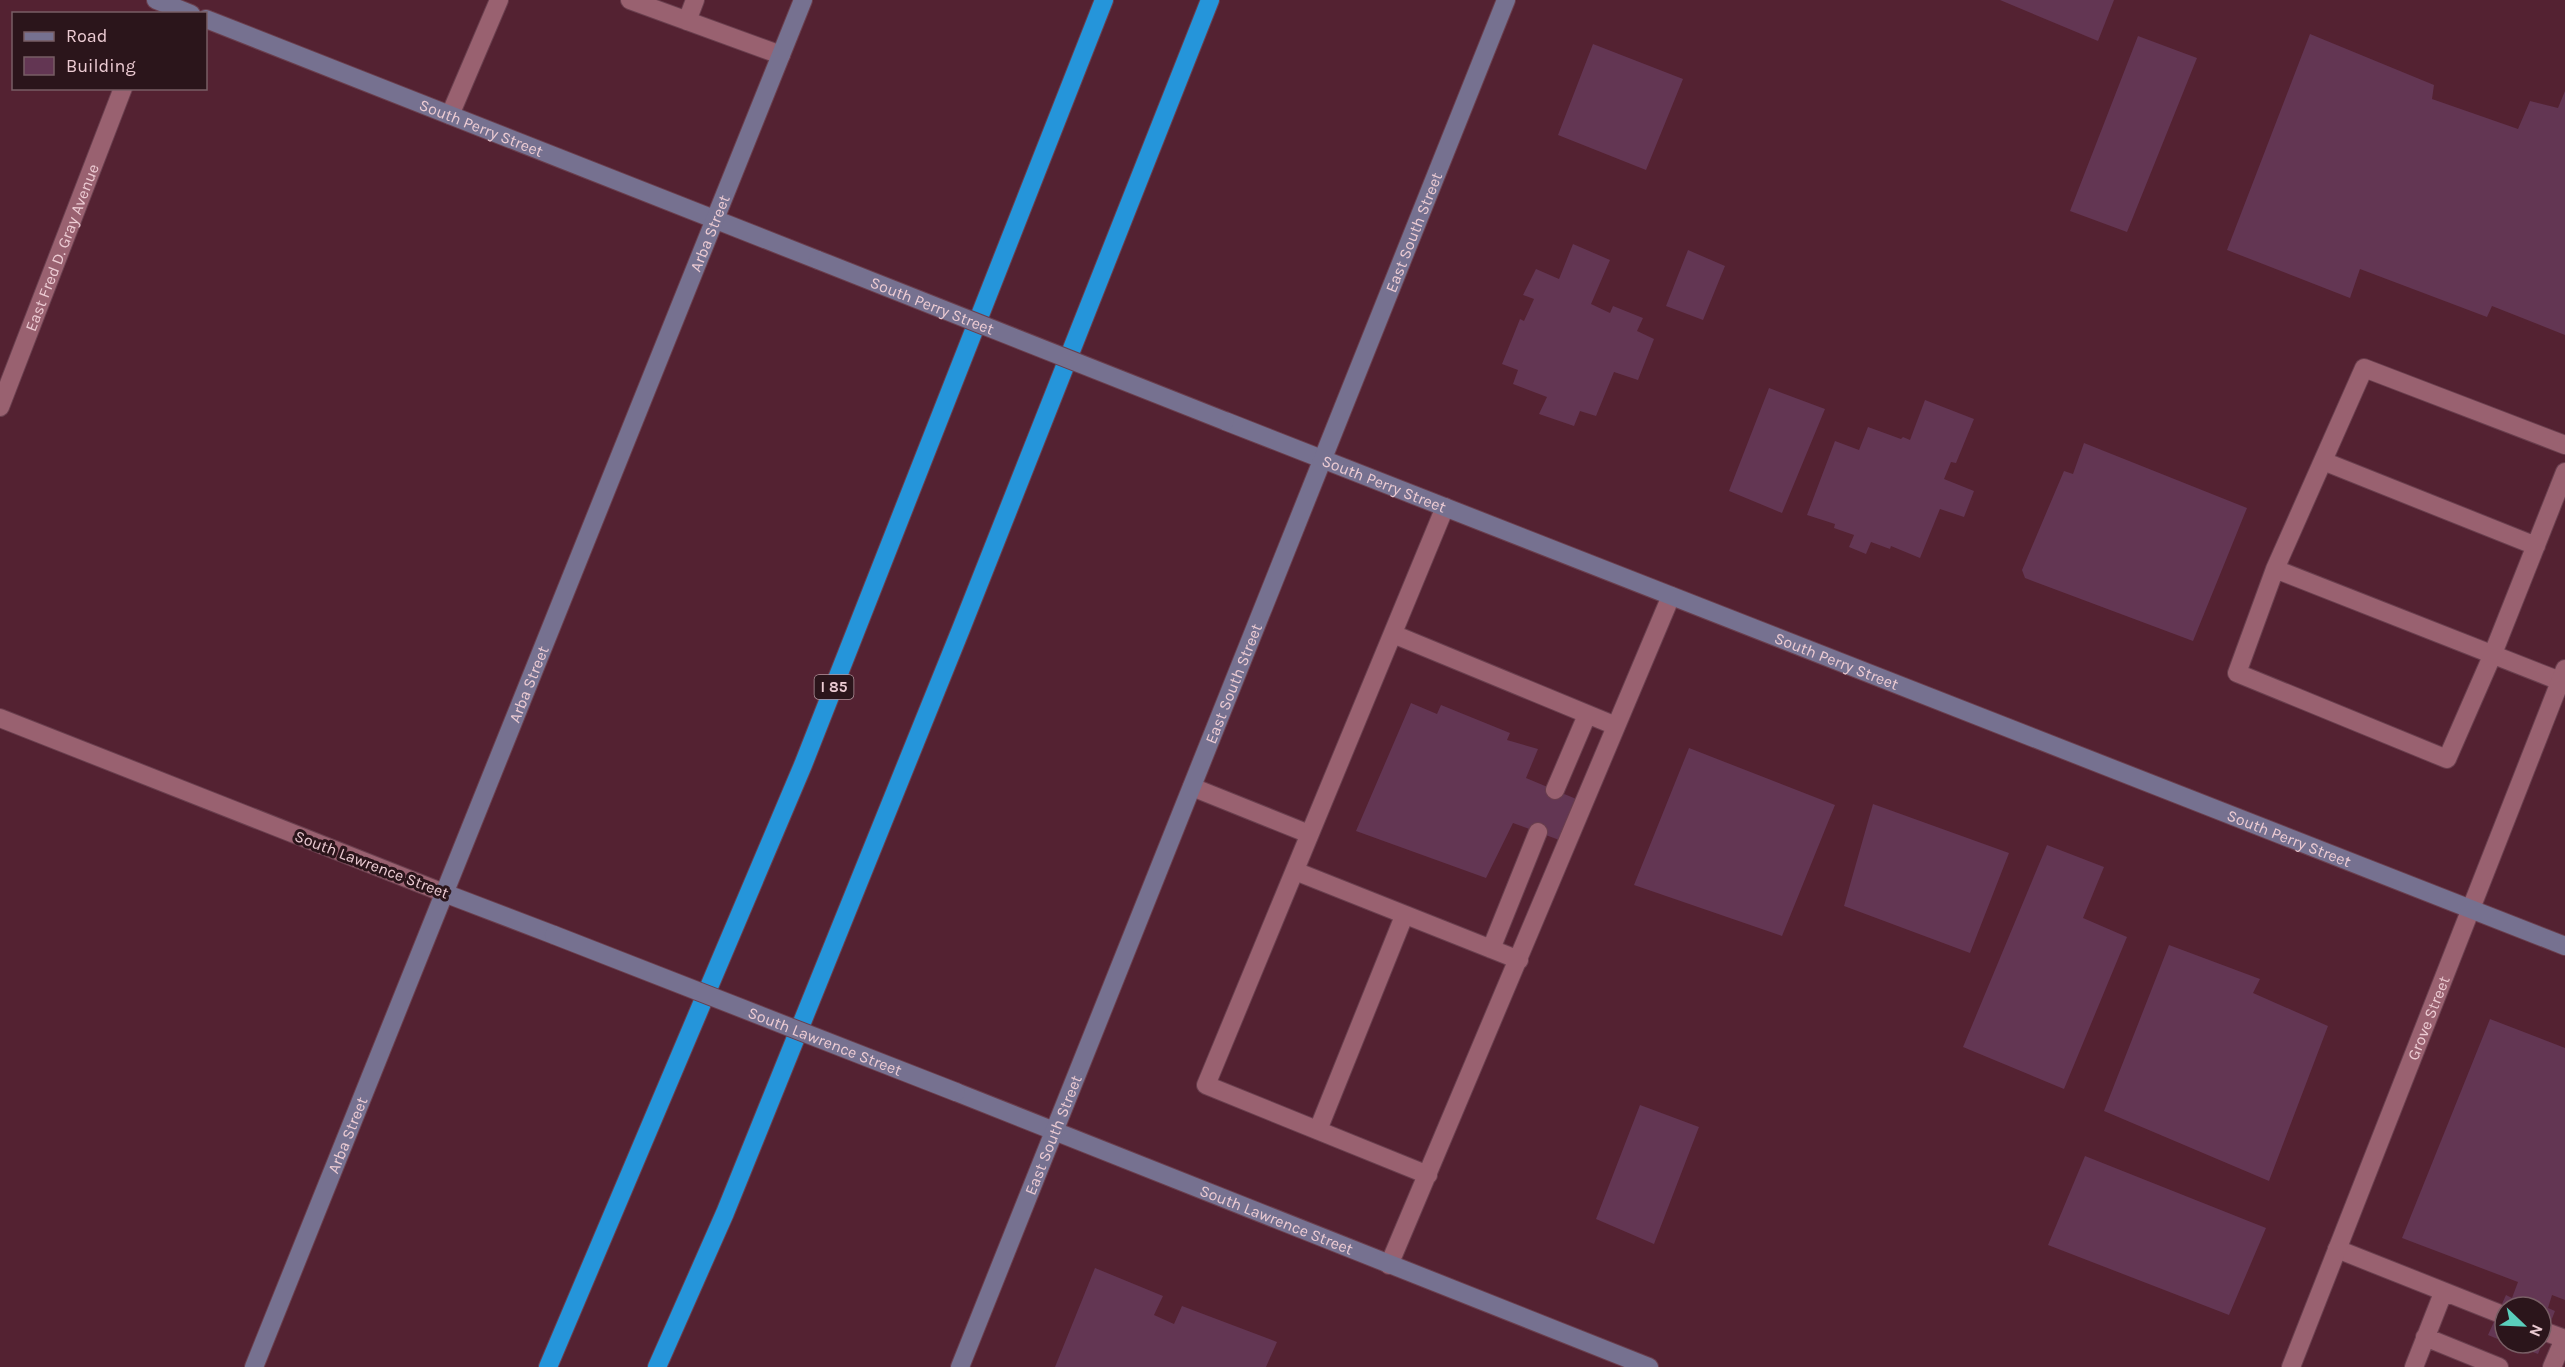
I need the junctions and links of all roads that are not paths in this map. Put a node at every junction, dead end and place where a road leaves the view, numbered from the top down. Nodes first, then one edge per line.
1 (156, 0) edge
2 (499, 0) edge
3 (631, 0) edge
4 (695, 0) edge
5 (803, 0) edge
6 (1104, 0) edge
7 (1210, 0) edge
8 (1506, 0) edge
9 (185, 12) edge
10 (207, 19) edge
11 (687, 21) junction
12 (781, 55) junction
13 (122, 90) edge
14 (450, 115) junction
15 (714, 219) junction
16 (0, 407) edge
17 (2565, 445) edge
18 (1324, 459) junction
19 (2323, 461) junction
20 (2565, 472) edge
21 (1445, 507) junction
22 (2536, 546) junction
23 (2275, 569) junction
24 (1671, 597) junction
25 (1393, 634) junction
26 (2492, 656) junction
27 (2563, 675) edge
28 (1587, 715) junction
29 (0, 718) edge
30 (1616, 726) junction
31 (1192, 787) junction
32 (1556, 790) dead end
33 (1538, 832) dead end
34 (1309, 834) junction
35 (1295, 871) junction
36 (444, 892) junction
37 (2470, 909) junction
38 (1404, 916) junction
39 (2565, 946) edge
40 (1491, 949) junction
41 (1519, 960) junction
42 (1318, 1130) junction
43 (1054, 1132) junction
44 (1428, 1175) junction
45 (2337, 1250) junction
46 (1389, 1265) junction
47 (2443, 1293) junction
48 (2493, 1312) edge
49 (2425, 1337) junction
50 (2565, 1339) edge
51 (254, 1367) edge
52 (548, 1367) edge
53 (657, 1367) edge
54 (960, 1367) edge
55 (1648, 1367) edge
56 (2291, 1367) edge
57 (2414, 1367) edge
58 (2499, 1367) edge
59 (2553, 1367) edge

1 - 9 main road
2 - 14 street
3 - 11 street
4 - 11 street
5 - 12 main road, Arba Street
6 - 52 highway, I 85
7 - 53 highway
8 - 18 main road, East South Street
10 - 14 main road, South Perry Street
11 - 12 street
12 - 15 main road, Arba Street
13 - 16 street, East Fred D. Gray Avenue
14 - 15 main road, South Perry Street
15 - 18 main road, South Perry Street, bridge
15 - 36 main road, Arba Street
17 - 19 street
18 - 21 main road, South Perry Street
18 - 31 main road, East South Street
19 - 22 street
19 - 23 street
20 - 22 street
21 - 24 main road, South Perry Street
21 - 25 street
22 - 26 street
23 - 26 street
23 - 26 street
24 - 30 street
24 - 37 main road, South Perry Street
25 - 28 street
25 - 34 street
26 - 27 street
27 - 37 street, Grove Street
28 - 30 street
28 - 32 street
29 - 36 street, South Lawrence Street
30 - 41 street
31 - 34 street
31 - 43 main road, East South Street
33 - 40 street
34 - 35 street
35 - 38 street
35 - 42 street
36 - 43 main road, South Lawrence Street, bridge
36 - 51 main road, Arba Street
37 - 39 main road, South Perry Street
37 - 45 street, Grove Street
38 - 40 street
38 - 42 street
40 - 41 street
41 - 44 street
42 - 44 street
43 - 46 main road, South Lawrence Street
43 - 54 main road, East South Street
44 - 46 street
45 - 47 street
45 - 56 street, Grove Street
46 - 55 main road, South Lawrence Street
47 - 48 street
47 - 49 street
49 - 57 street
49 - 58 street
50 - 59 street

